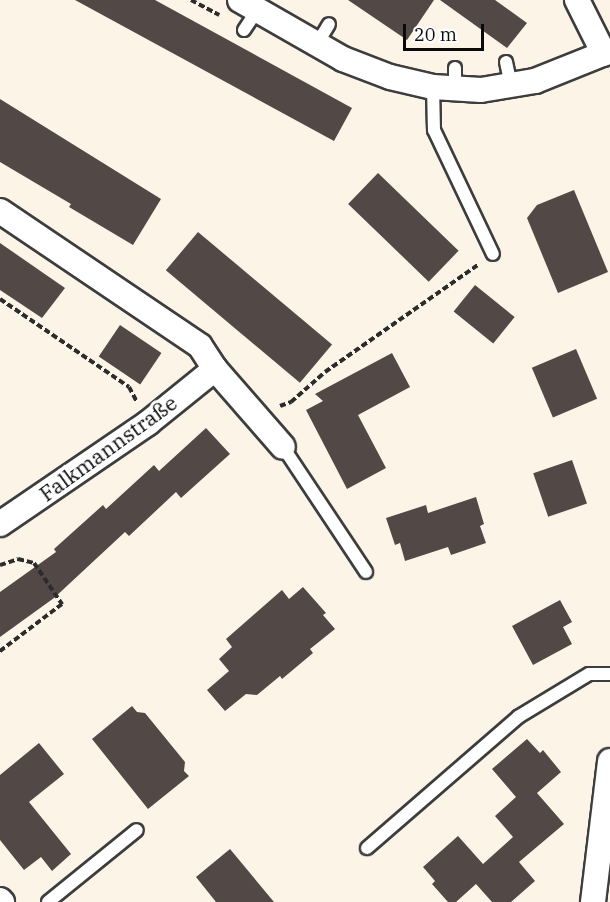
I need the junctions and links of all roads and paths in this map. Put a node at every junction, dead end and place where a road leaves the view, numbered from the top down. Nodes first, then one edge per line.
1 (577, 0) edge
2 (254, 3) edge
3 (244, 30) dead end
4 (607, 53) edge
5 (448, 81) junction
6 (0, 211) edge
7 (493, 254) joint
8 (0, 299) edge
9 (215, 369) junction
10 (291, 402) dead end
11 (147, 423) junction
12 (283, 447) joint
13 (0, 524) edge
14 (0, 566) edge
15 (366, 572) dead end
16 (20, 626) dead end
17 (25, 632) junction
18 (0, 651) edge
19 (610, 674) edge
20 (610, 761) edge
21 (137, 830) dead end
22 (367, 848) dead end
23 (48, 902) edge
24 (592, 902) edge

1 - 4 street
2 - 3 lane
2 - 5 street
4 - 5 street
5 - 7 lane
6 - 9 street
7 - 10 path
8 - 11 path
9 - 11 street, Falkmannstraße
9 - 12 street
11 - 13 street, Falkmannstraße
12 - 15 lane
14 - 17 path
16 - 17 path
17 - 18 path
19 - 22 lane
20 - 24 street
21 - 23 lane

